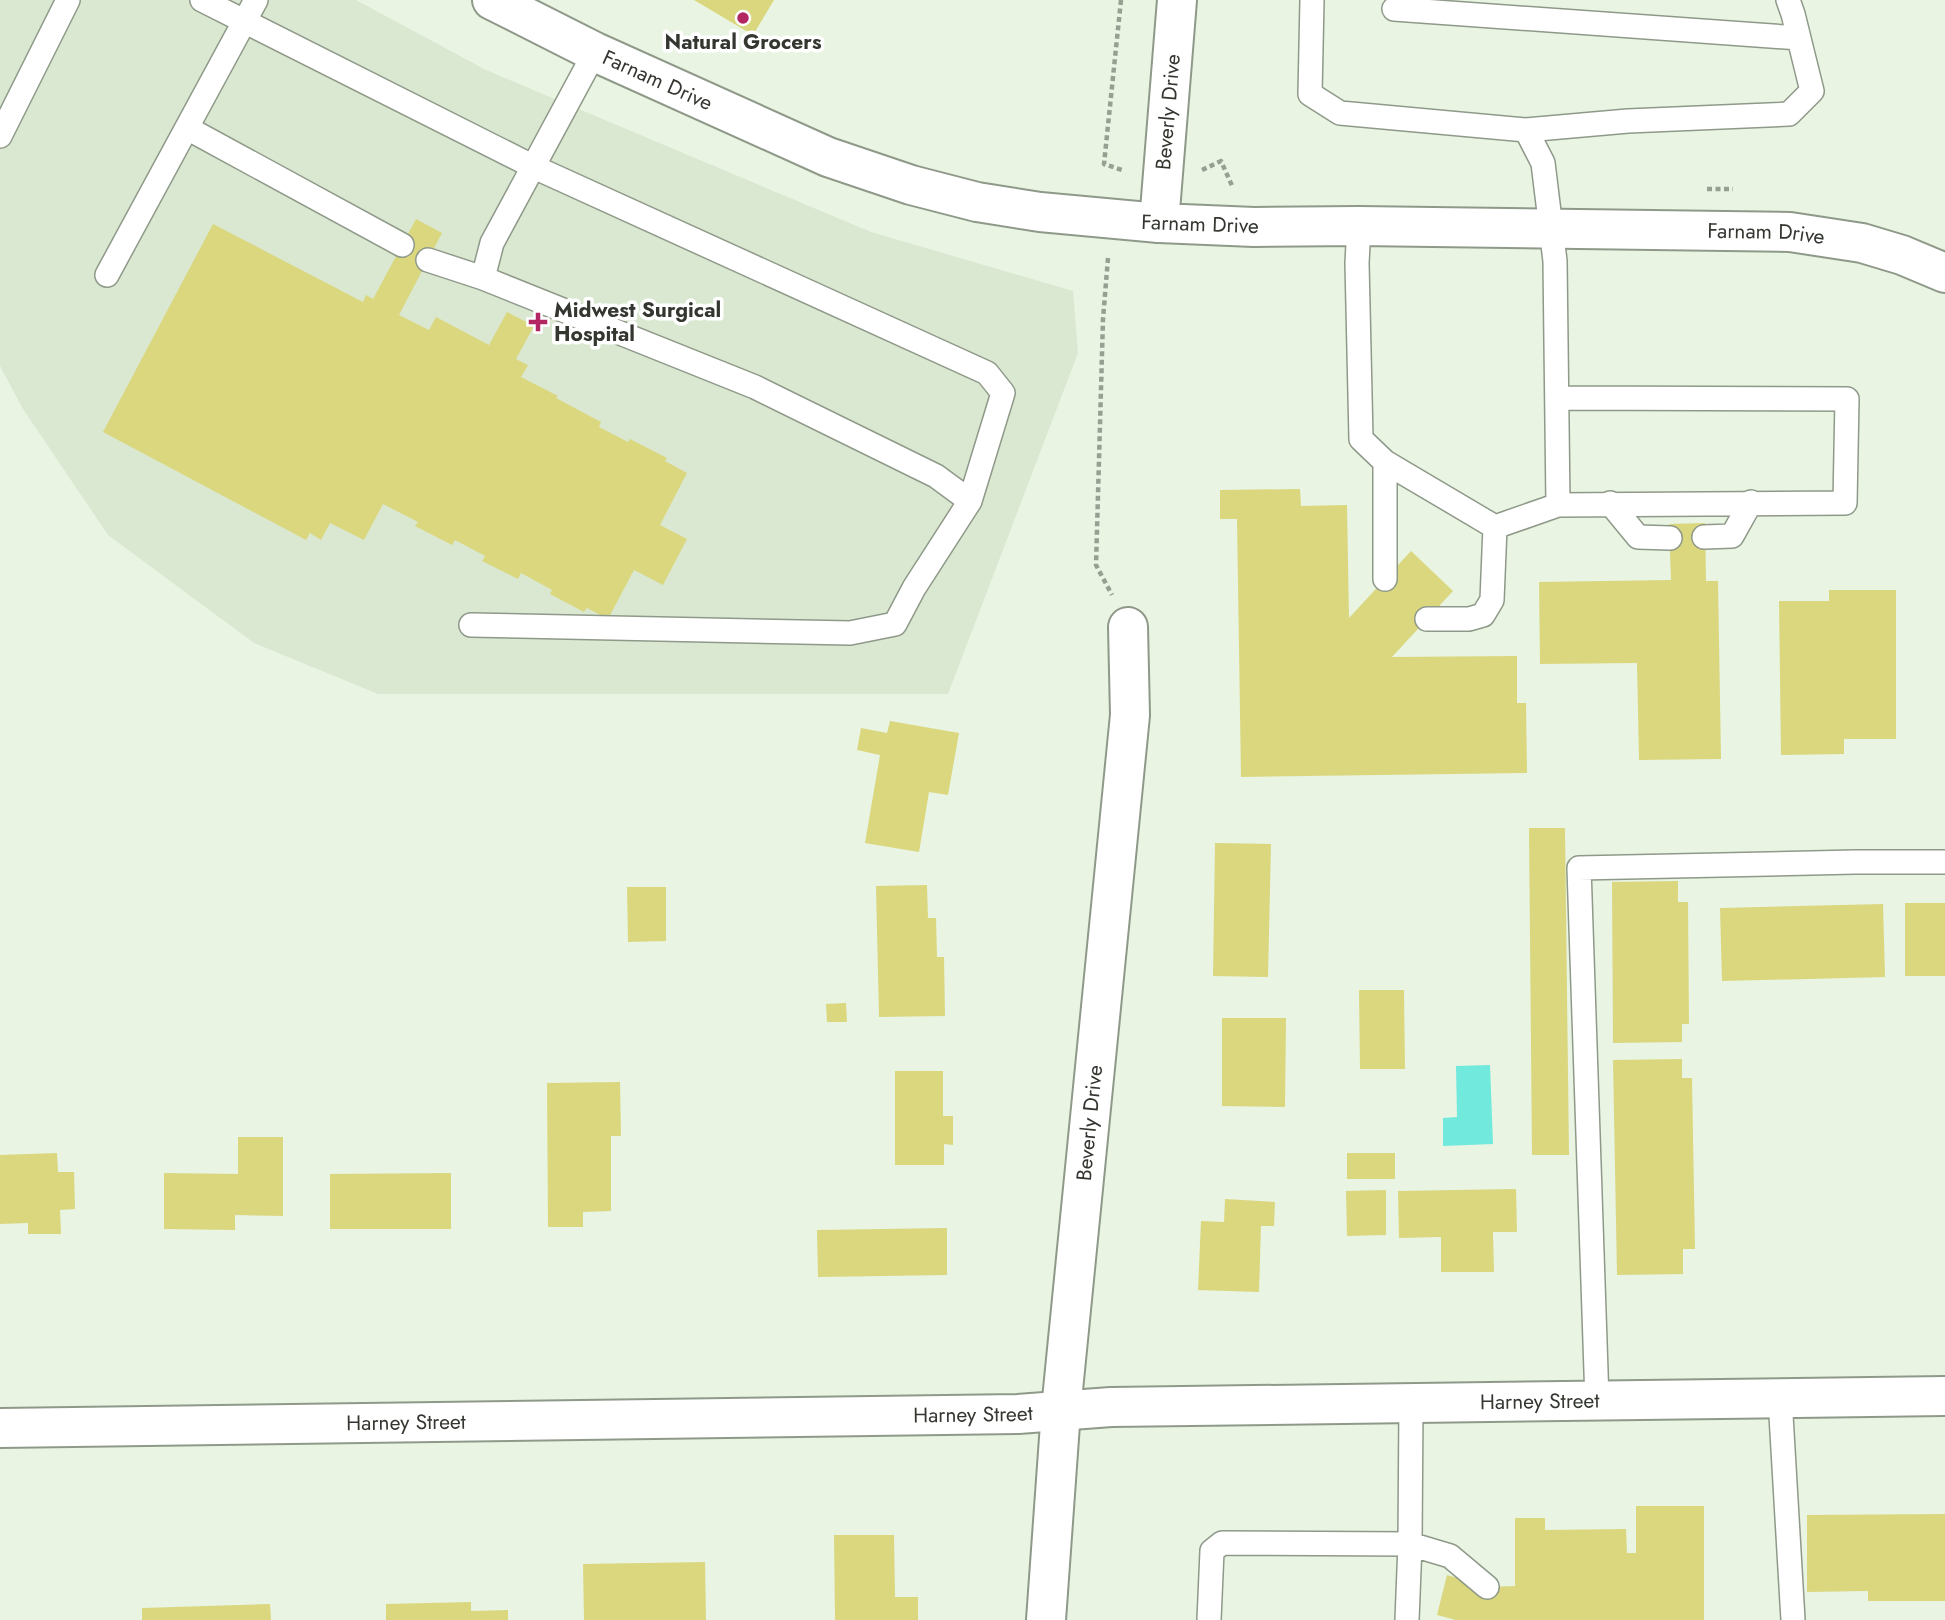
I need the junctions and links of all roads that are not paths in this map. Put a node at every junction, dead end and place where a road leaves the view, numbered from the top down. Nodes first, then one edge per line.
1 (68, 0) edge
2 (202, 0) edge
3 (256, 0) edge
4 (492, 0) edge
5 (1177, 0) edge
6 (1312, 0) edge
7 (1788, 0) edge
8 (1394, 9) dead end
9 (244, 22) junction
10 (1799, 38) junction
11 (595, 52) junction
12 (187, 128) junction
13 (1526, 130) junction
14 (0, 136) edge
15 (534, 167) junction
16 (1159, 223) junction
17 (1359, 226) junction
18 (1551, 227) junction
19 (402, 245) dead end
20 (428, 260) dead end
21 (1945, 273) edge
22 (107, 275) dead end
23 (483, 278) junction
24 (1557, 398) junction
25 (1385, 462) junction
26 (970, 501) junction
27 (1751, 502) junction
28 (1611, 503) junction
29 (1558, 505) junction
30 (1495, 527) junction
31 (1704, 537) dead end
32 (1670, 538) dead end
33 (1385, 579) dead end
34 (1427, 619) dead end
35 (471, 625) dead end
36 (1128, 627) road end
37 (1945, 862) edge
38 (1945, 1395) edge
39 (1780, 1398) junction
40 (1597, 1401) junction
41 (1411, 1403) junction
42 (1061, 1410) junction
43 (0, 1428) edge
44 (1410, 1544) junction
45 (1487, 1587) dead end
46 (1046, 1620) edge
47 (1209, 1620) edge
48 (1408, 1620) edge
49 (1793, 1620) edge

1 - 14 lane
2 - 9 lane
3 - 9 lane
4 - 11 street, Farnam Drive
5 - 16 street, Beverly Drive
6 - 13 lane
7 - 10 lane
8 - 10 lane
9 - 12 lane
9 - 15 lane
10 - 13 lane
11 - 15 lane
11 - 16 street, Farnam Drive
12 - 19 lane
12 - 22 lane
13 - 18 lane
15 - 23 lane
15 - 26 lane
16 - 17 street, Farnam Drive
17 - 18 street, Farnam Drive
17 - 25 lane
18 - 21 street, Farnam Drive
18 - 24 lane
20 - 23 lane
23 - 26 lane
24 - 27 lane
24 - 29 lane
25 - 30 lane
25 - 33 lane
26 - 35 lane
27 - 28 lane
27 - 31 lane
28 - 29 lane
28 - 32 lane
29 - 30 lane
30 - 34 lane
36 - 42 street, Beverly Drive
37 - 40 lane
38 - 39 street, Harney Street
39 - 40 street, Harney Street
39 - 49 lane
40 - 41 street, Harney Street
41 - 42 street, Harney Street
41 - 44 lane
42 - 43 street, Harney Street
42 - 46 street, Beverly Drive
44 - 45 lane
44 - 47 lane
44 - 48 lane

